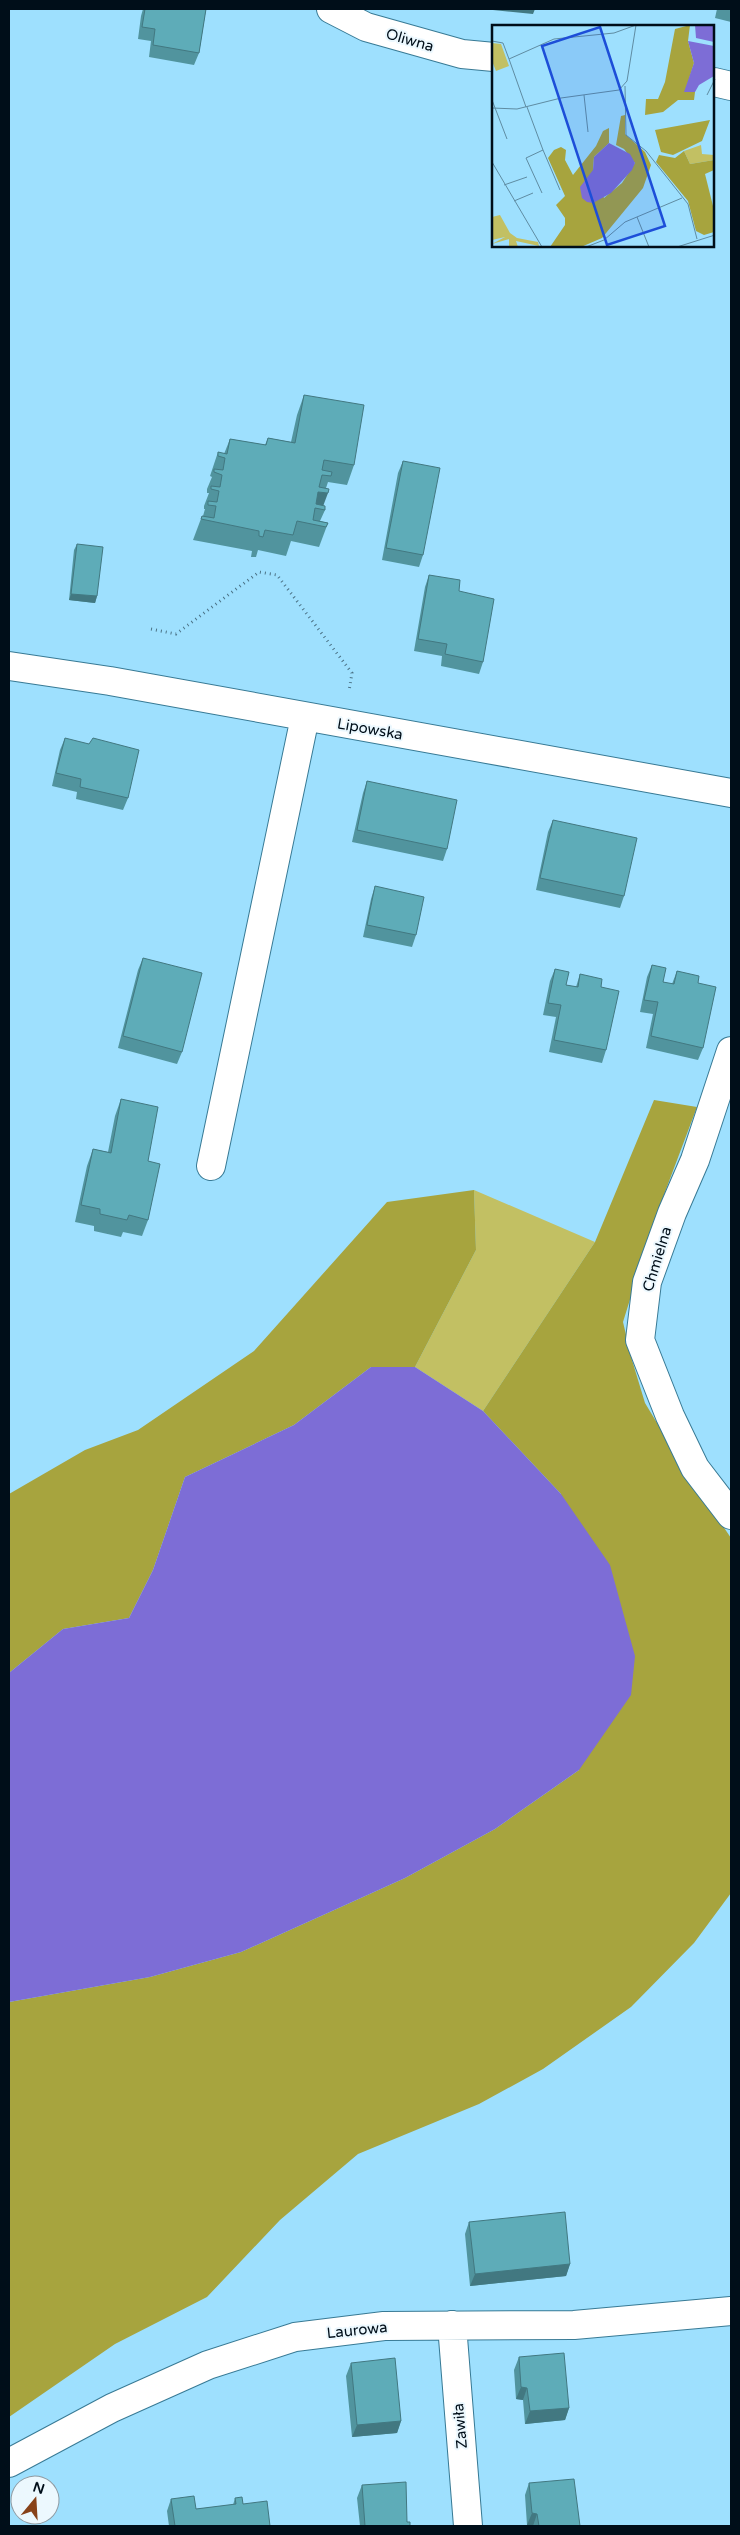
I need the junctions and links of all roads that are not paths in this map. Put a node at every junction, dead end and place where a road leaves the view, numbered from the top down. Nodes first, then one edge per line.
1 (331, 9) edge
2 (492, 58) edge
3 (715, 82) edge
4 (731, 86) edge
5 (9, 666) edge
6 (305, 717) junction
7 (731, 793) edge
8 (731, 1051) edge
9 (211, 1166) dead end
10 (731, 1515) edge
11 (731, 2311) edge
12 (452, 2325) junction
13 (9, 2463) edge
14 (468, 2526) edge

1 - 2 street, Oliwna
3 - 4 street
5 - 6 street, Lipowska
6 - 7 street, Lipowska
6 - 9 street
8 - 10 street, Chmielna
11 - 12 street, Laurowa
12 - 13 street, Laurowa
12 - 14 street, Zawiła

